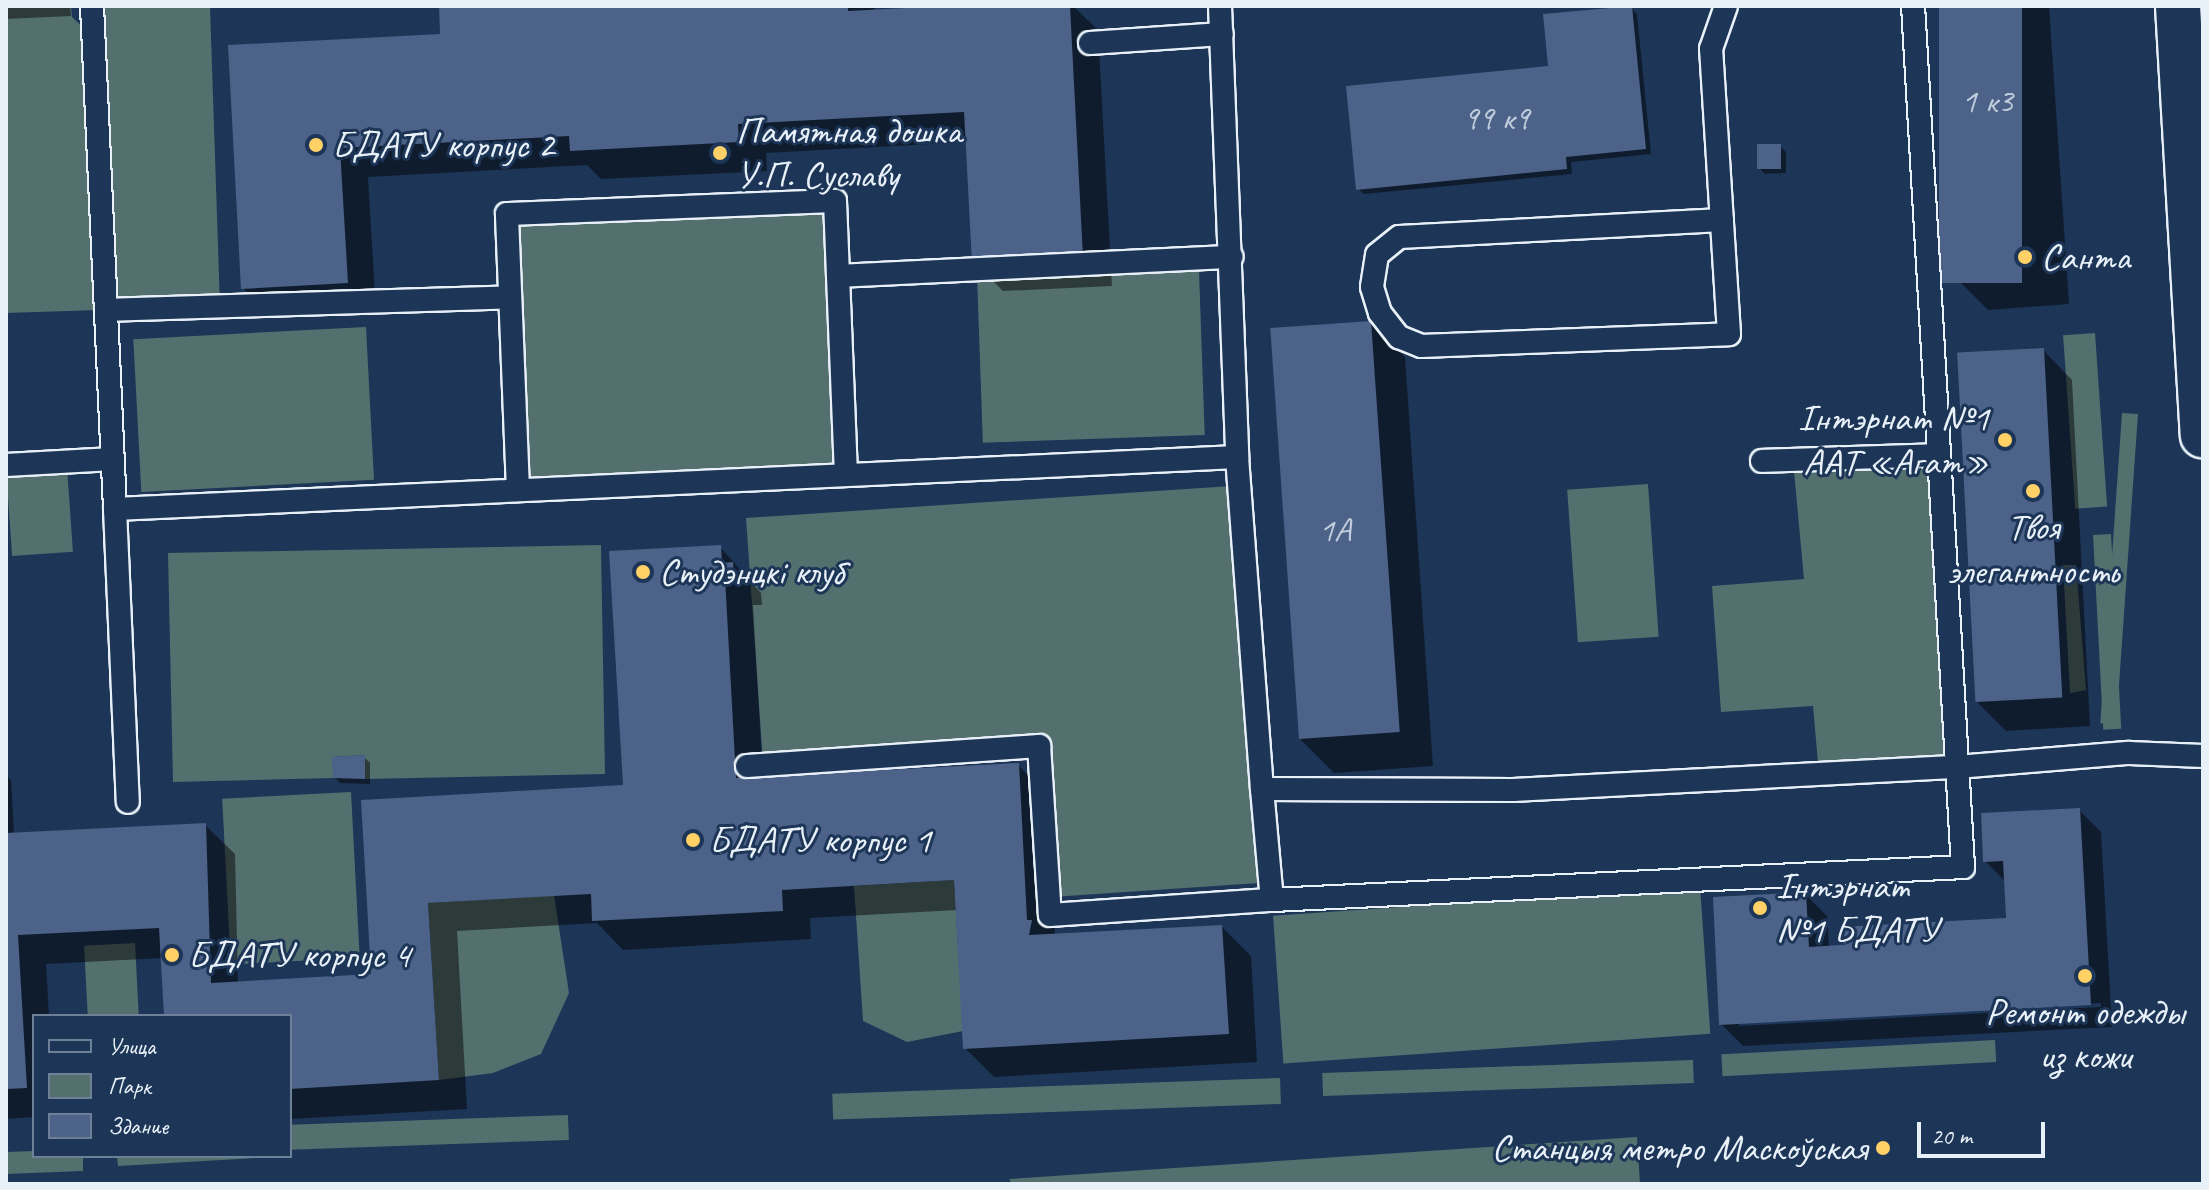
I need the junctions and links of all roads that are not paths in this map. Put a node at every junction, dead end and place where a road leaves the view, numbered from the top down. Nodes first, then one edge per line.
1 (92, 6) edge
2 (1220, 6) edge
3 (1726, 6) edge
4 (1913, 6) edge
5 (2187, 17) edge
6 (1222, 34) junction
7 (1090, 43) dead end
8 (1722, 220) junction
9 (1232, 257) junction
10 (838, 276) junction
11 (510, 297) junction
12 (106, 310) junction
13 (2203, 435) edge
14 (1939, 455) junction
15 (1237, 457) junction
16 (113, 459) junction
17 (1762, 461) dead end
18 (6, 465) edge
19 (846, 475) junction
20 (518, 490) junction
21 (115, 509) junction
22 (2203, 756) edge
23 (747, 766) dead end
24 (1957, 767) junction
25 (1262, 789) junction
26 (128, 802) dead end
27 (1272, 900) junction

1 - 12 lane
2 - 6 lane
3 - 8 lane
4 - 14 lane
5 - 13 main road
6 - 7 lane
6 - 9 lane
8 - 8 lane
9 - 10 lane
9 - 15 lane
10 - 11 lane
10 - 19 lane
11 - 12 lane
11 - 20 lane
12 - 16 lane
14 - 17 lane
14 - 24 lane
15 - 19 lane
15 - 25 lane
16 - 18 lane
16 - 21 lane
19 - 20 lane
20 - 21 lane
21 - 26 lane
22 - 24 lane
23 - 27 lane
24 - 25 lane
24 - 27 lane
25 - 27 lane

